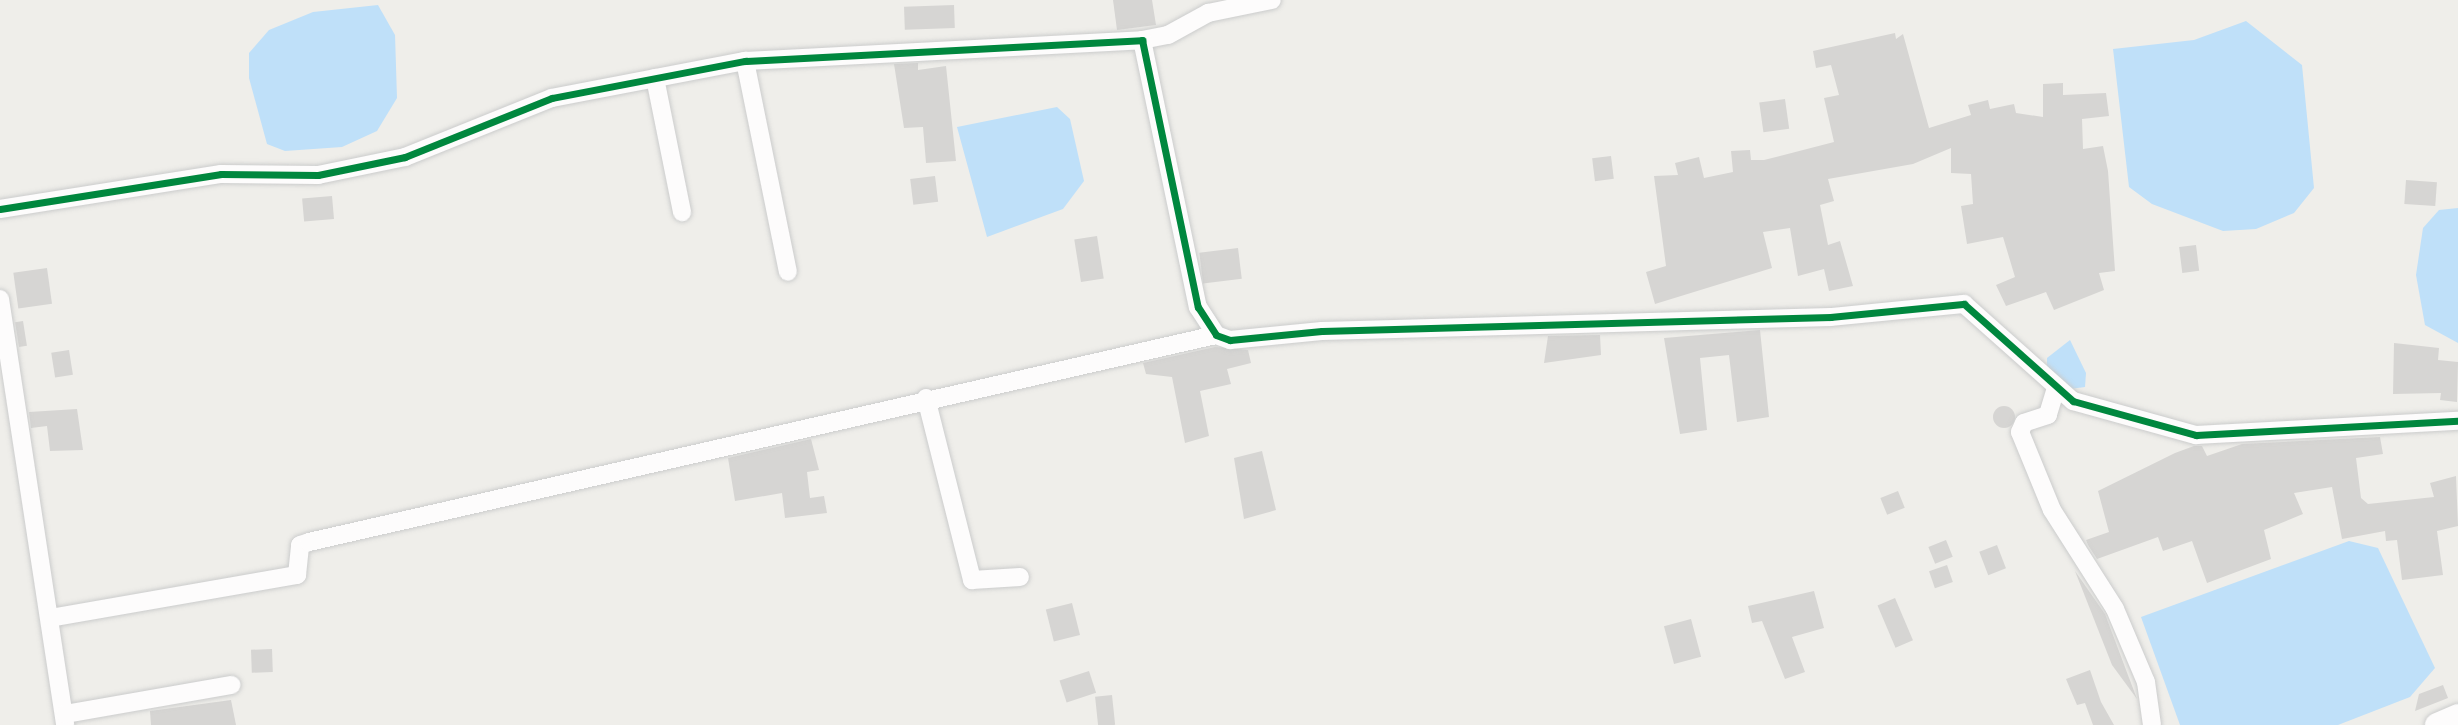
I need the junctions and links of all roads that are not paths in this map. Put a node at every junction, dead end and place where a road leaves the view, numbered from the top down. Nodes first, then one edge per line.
1 (1272, 0) edge
2 (1142, 40) junction
3 (745, 61) junction
4 (655, 78) junction
5 (0, 209) edge
6 (682, 212) dead end
7 (788, 272) dead end
8 (0, 299) edge
9 (1216, 335) junction
10 (2056, 388) junction
11 (926, 398) junction
12 (2458, 421) edge
13 (1020, 578) dead end
14 (50, 618) junction
15 (232, 685) dead end
16 (2458, 716) edge
17 (65, 720) edge
18 (2152, 725) edge
19 (2437, 725) edge

1 - 2 street
2 - 3 street
2 - 9 street
3 - 4 street
3 - 7 street
4 - 5 street
4 - 6 street
8 - 14 street
9 - 10 street
9 - 11 street
10 - 12 street
10 - 18 street
11 - 13 street
11 - 14 street
14 - 17 street
15 - 17 street
16 - 19 street

